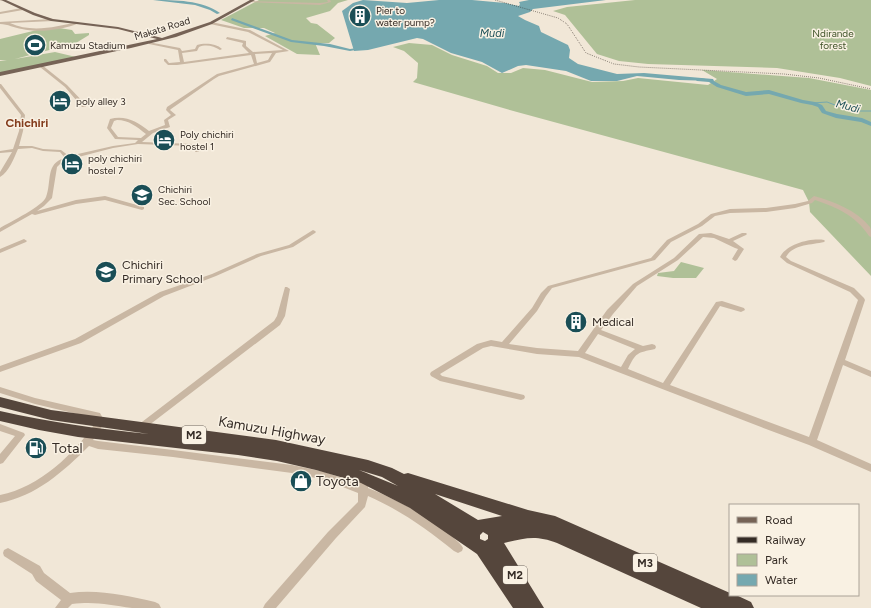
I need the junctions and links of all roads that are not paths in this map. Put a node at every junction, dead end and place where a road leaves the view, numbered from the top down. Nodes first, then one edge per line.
1 (1, 0) edge
2 (328, 0) edge
3 (251, 1) edge
4 (22, 9) junction
5 (0, 13) edge
6 (52, 20) junction
7 (0, 23) edge
8 (7, 23) junction
9 (77, 23) junction
10 (211, 23) junction
11 (147, 35) junction
12 (174, 36) junction
13 (153, 37) junction
14 (227, 38) dead end
15 (162, 39) junction
16 (149, 43) junction
17 (139, 45) junction
18 (220, 49) dead end
19 (181, 52) junction
20 (275, 52) junction
21 (253, 54) junction
22 (165, 60) dead end
23 (182, 63) junction
24 (256, 65) junction
25 (41, 66) junction
26 (0, 74) edge
27 (0, 85) edge
28 (84, 106) dead end
29 (148, 134) junction
30 (140, 141) junction
31 (16, 149) junction
32 (197, 151) dead end
33 (0, 152) edge
34 (68, 158) junction
35 (0, 175) edge
36 (142, 208) dead end
37 (23, 217) junction
38 (0, 230) edge
39 (313, 232) dead end
40 (744, 234) dead end
41 (871, 235) edge
42 (24, 241) dead end
43 (729, 241) junction
44 (822, 242) dead end
45 (0, 251) edge
46 (735, 259) dead end
47 (287, 289) dead end
48 (742, 310) dead end
49 (596, 331) junction
50 (504, 345) junction
51 (652, 347) dead end
52 (641, 348) junction
53 (580, 354) junction
54 (840, 361) junction
55 (0, 370) edge
56 (623, 371) junction
57 (871, 374) edge
58 (665, 386) junction
59 (0, 390) edge
60 (521, 397) dead end
61 (0, 402) edge
62 (0, 416) edge
63 (101, 422) junction
64 (0, 427) edge
65 (141, 427) junction
66 (90, 438) junction
67 (812, 442) junction
68 (0, 460) edge
69 (871, 468) edge
70 (387, 472) junction
71 (364, 478) junction
72 (0, 499) edge
73 (529, 517) junction
74 (485, 537) junction
75 (458, 548) dead end
76 (8, 553) dead end
77 (65, 604) edge
78 (155, 608) edge
79 (269, 608) edge
80 (523, 608) edge
81 (535, 608) edge
82 (720, 608) edge
83 (745, 608) edge

1 - 4 main road
2 - 3 street
3 - 10 main road, Makata Road
4 - 5 street
4 - 6 main road
6 - 8 street
6 - 9 main road
7 - 8 street
8 - 9 street
9 - 11 main road
10 - 12 main road, Makata Road
10 - 20 street
11 - 13 main road
11 - 17 main road
12 - 13 main road
12 - 15 main road, Makata Road
13 - 15 main road
14 - 21 street
15 - 16 main road, Makata Road
16 - 17 main road, Makata Road
16 - 19 street
17 - 25 main road, Makata Road
18 - 19 street
19 - 23 street
20 - 21 street
20 - 24 street
21 - 23 street
21 - 24 street
22 - 23 street
24 - 29 street
25 - 26 main road, Makata Road
25 - 28 street
27 - 31 street
29 - 30 street
29 - 30 street
30 - 32 street
30 - 34 street
31 - 33 street
31 - 34 street
31 - 35 street
34 - 37 street
36 - 37 street
37 - 38 street
39 - 55 street
40 - 43 street
41 - 50 street
42 - 45 street
43 - 46 street
43 - 49 street
44 - 54 street
47 - 65 street
48 - 58 street
49 - 52 street
49 - 53 street
50 - 53 street
50 - 60 street
51 - 52 street
52 - 56 street
53 - 56 street
54 - 57 street
54 - 67 street
56 - 58 street
58 - 67 street
59 - 63 street
61 - 63 highway, Kamuzu Highway / M2
62 - 66 highway, Kamuzu Highway / M2
63 - 65 highway, Kamuzu Highway / M2
63 - 66 street
64 - 68 street
65 - 71 highway, Kamuzu Highway / M2
66 - 71 highway, Kamuzu Highway / M2
66 - 72 street
67 - 69 street
70 - 71 highway, Kamuzu Highway / M2
70 - 73 highway
70 - 74 highway, Kamuzu Highway / M2
71 - 74 highway, Kamuzu Highway / M2
71 - 75 street
71 - 79 street
73 - 74 highway, M3
73 - 83 highway, M3
74 - 80 highway, Kamuzu Highway / M2
74 - 81 highway, Kamuzu Highway / M2
74 - 82 highway, M3
76 - 77 street
77 - 78 street

